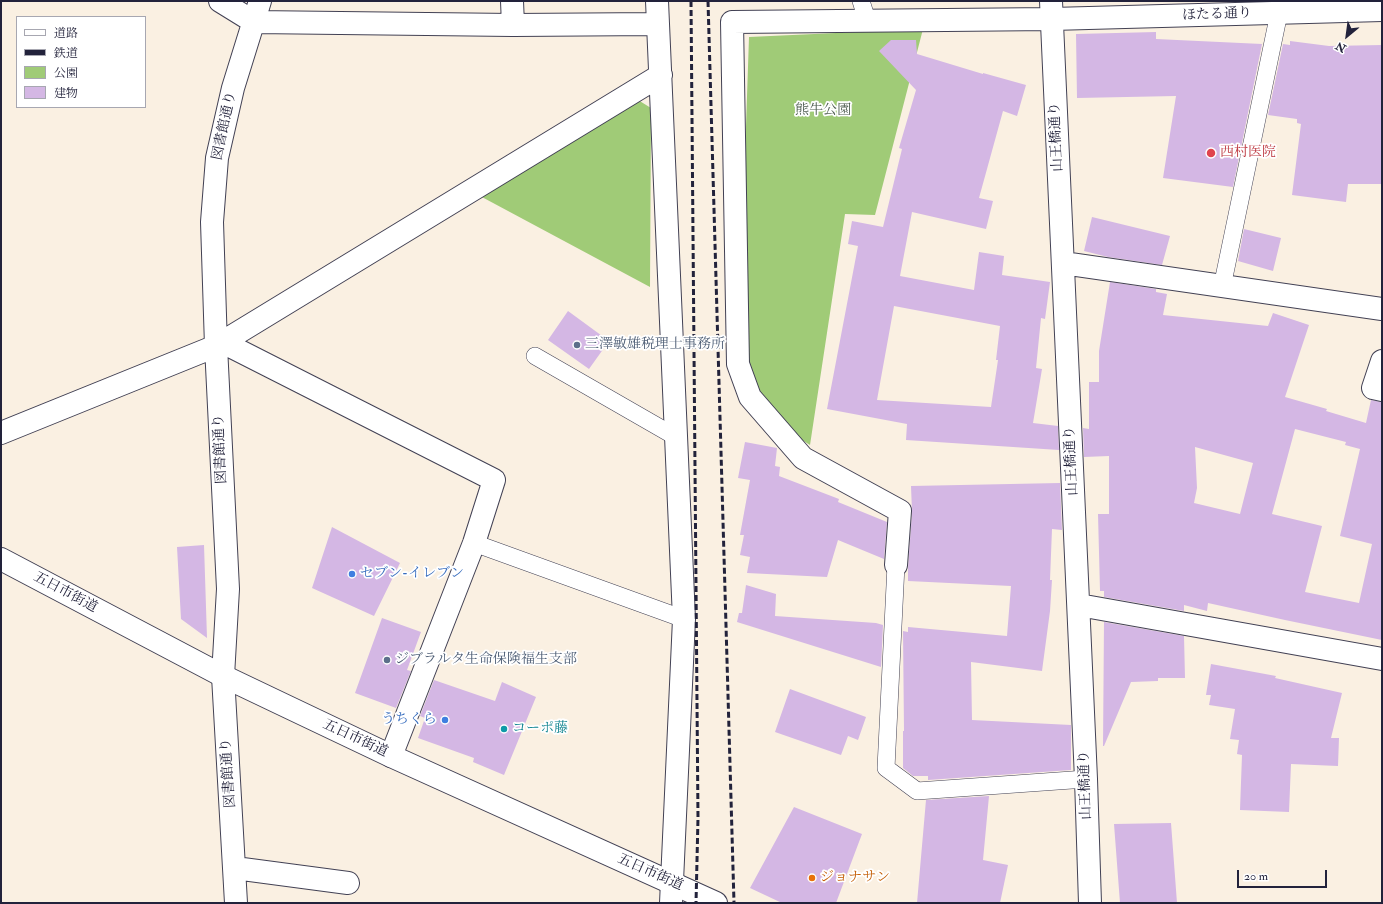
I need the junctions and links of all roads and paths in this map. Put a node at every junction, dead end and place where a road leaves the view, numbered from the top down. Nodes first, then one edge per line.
1 (220, 1) edge
2 (260, 1) edge
3 (512, 1) edge
4 (657, 1) edge
5 (1250, 7) edge
6 (1188, 8) edge
7 (1051, 10) edge
8 (1382, 10) edge
9 (864, 11) edge
10 (1279, 13) junction
11 (254, 22) junction
12 (657, 24) junction
13 (513, 25) junction
14 (661, 75) junction
15 (1063, 263) junction
16 (1222, 287) junction
17 (1382, 309) edge
18 (219, 344) junction
19 (535, 356) dead end
20 (1382, 361) edge
21 (1382, 390) edge
22 (1, 433) edge
23 (676, 437) junction
24 (474, 543) junction
25 (1, 559) edge
26 (896, 565) joint
27 (1078, 605) junction
28 (684, 619) junction
29 (1382, 659) edge
30 (223, 676) junction
31 (391, 756) junction
32 (1086, 779) junction
33 (235, 868) junction
34 (348, 883) dead end
35 (671, 893) edge
36 (236, 903) edge
37 (716, 903) edge
38 (1090, 903) edge

1 - 11 street
2 - 11 street, 図書館通り
3 - 13 street
4 - 12 street
5 - 6 street, ほたる通り
5 - 10 street, ほたる通り
6 - 7 street, ほたる通り
7 - 9 street, ほたる通り
7 - 15 street, 山王橋通り
8 - 10 street, ほたる通り
9 - 26 street, ほたる通り
10 - 16 lane
11 - 13 street
11 - 18 street, 図書館通り
12 - 13 street
12 - 14 street
14 - 18 street
14 - 23 street
15 - 16 street
15 - 27 street, 山王橋通り
16 - 17 street
18 - 22 street
18 - 24 street
18 - 30 street, 図書館通り
19 - 23 lane
20 - 21 street
23 - 28 street
24 - 28 lane
24 - 31 street
25 - 30 street, 五日市街道
26 - 32 lane
27 - 29 street
27 - 32 street, 山王橋通り
28 - 35 street
30 - 31 street, 五日市街道
30 - 33 street, 図書館通り
31 - 35 street, 五日市街道
32 - 38 street, 山王橋通り
33 - 34 street
33 - 36 street, 図書館通り
35 - 37 street, 五日市街道

